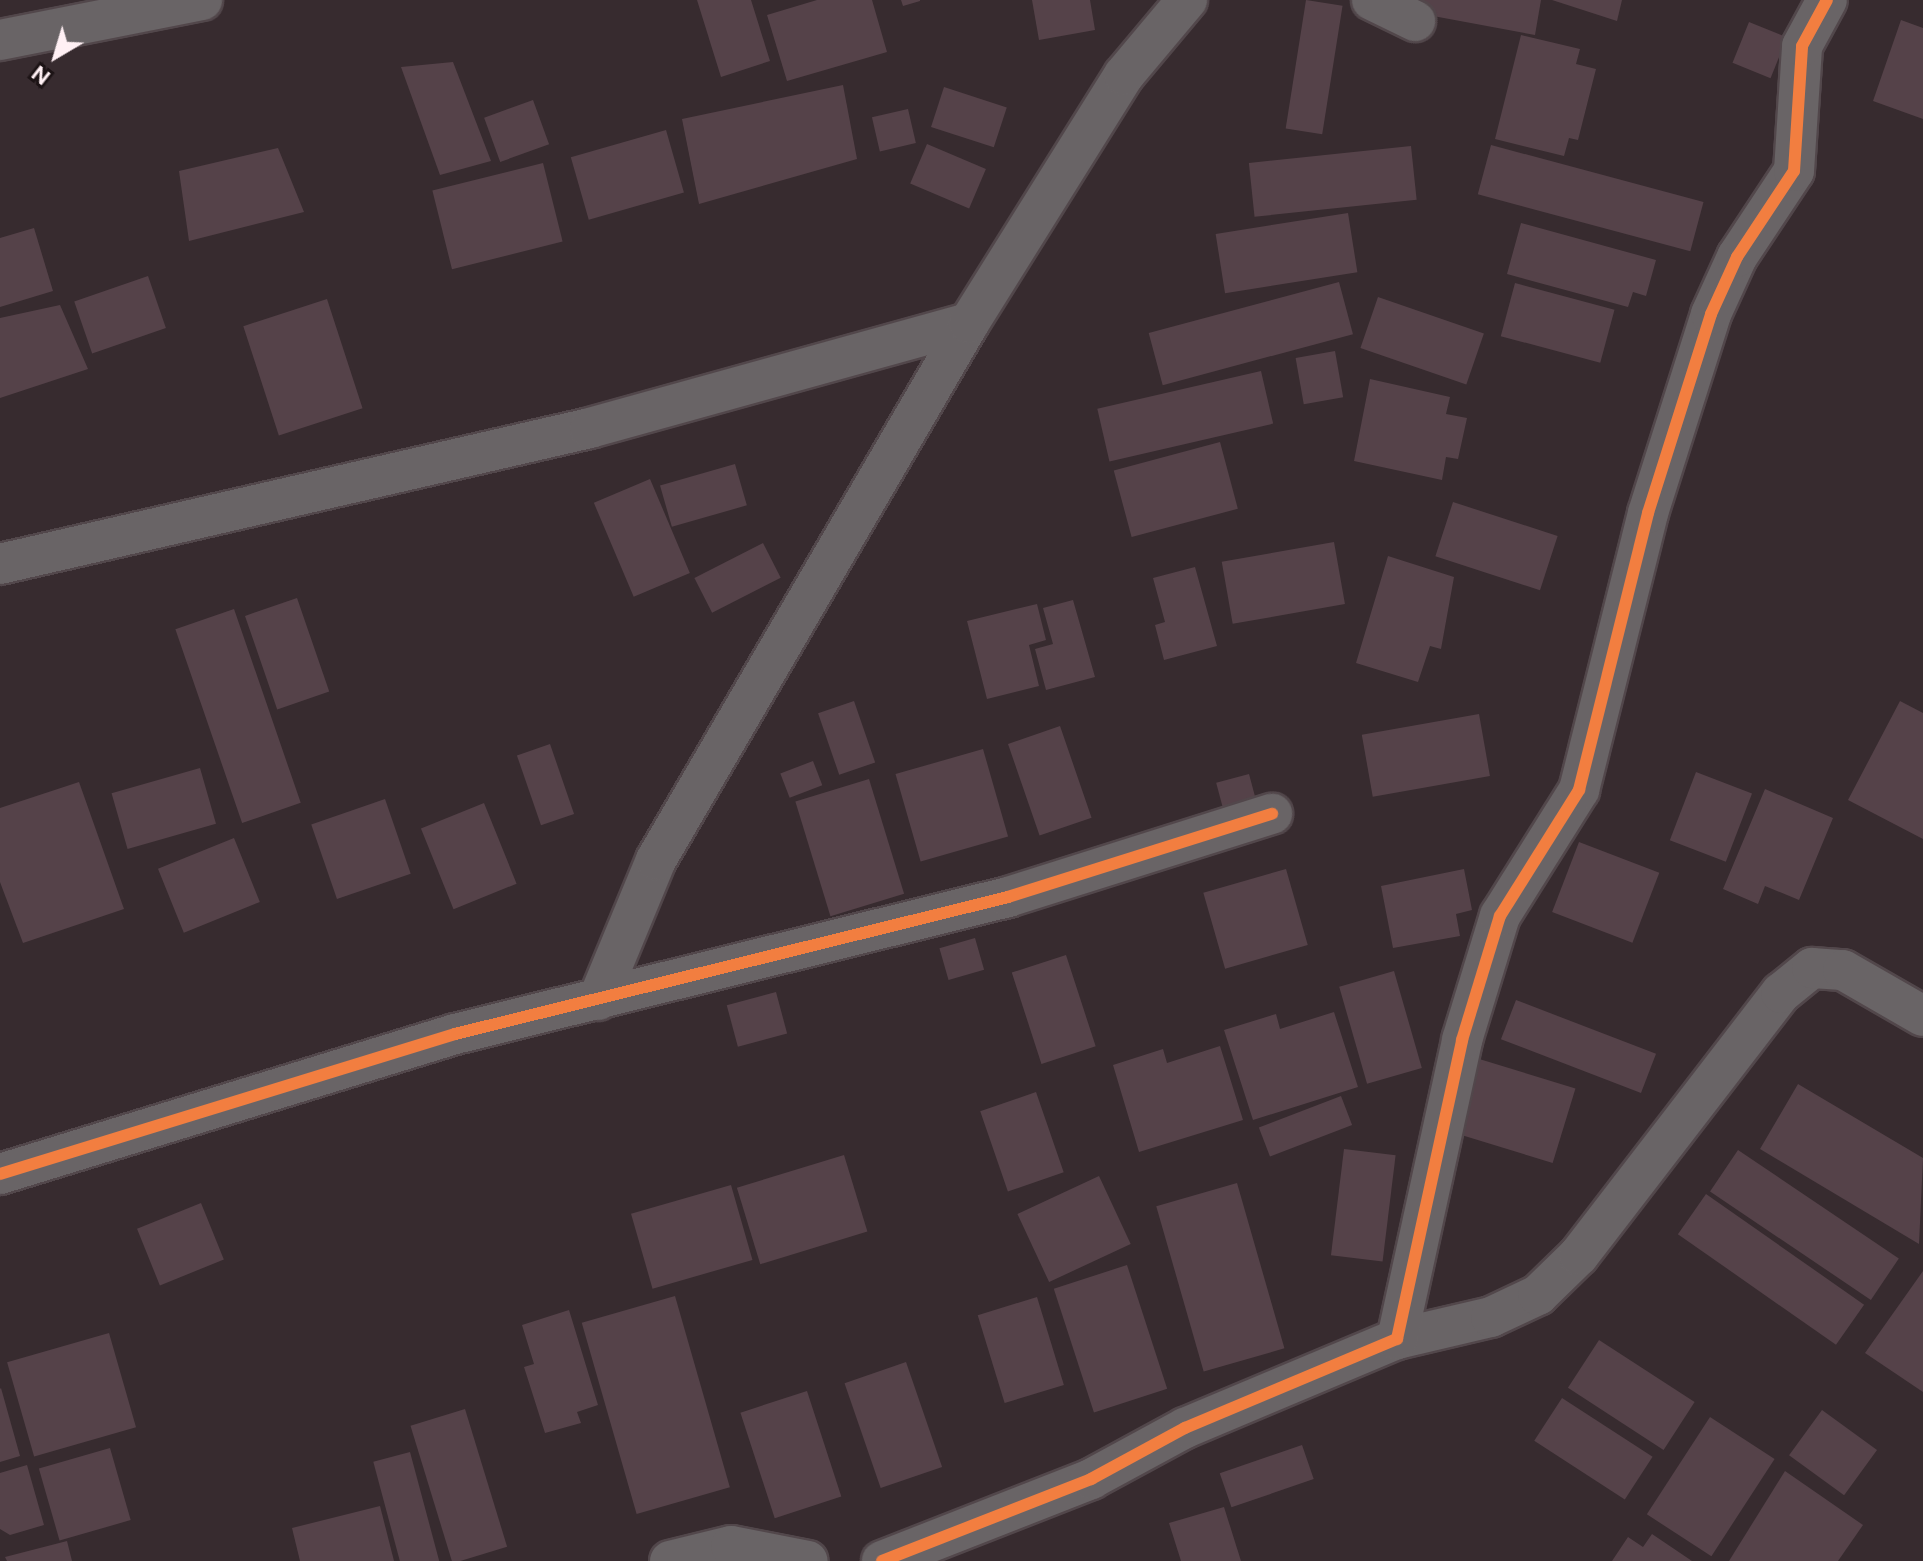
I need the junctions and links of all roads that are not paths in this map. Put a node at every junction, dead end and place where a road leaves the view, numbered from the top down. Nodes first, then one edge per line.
1 (202, 0) edge
2 (1187, 0) edge
3 (1372, 0) edge
4 (1827, 0) edge
5 (1415, 21) dead end
6 (0, 40) edge
7 (969, 323) junction
8 (0, 564) edge
9 (1272, 814) dead end
10 (598, 1000) junction
11 (1923, 1016) edge
12 (0, 1174) edge
13 (1397, 1339) junction
14 (670, 1561) edge
15 (808, 1561) edge
16 (882, 1561) edge

1 - 6 street
2 - 7 street
3 - 5 street
4 - 13 street
7 - 8 street
7 - 10 street
9 - 10 street
10 - 12 street
11 - 13 street
13 - 16 street
14 - 15 street

